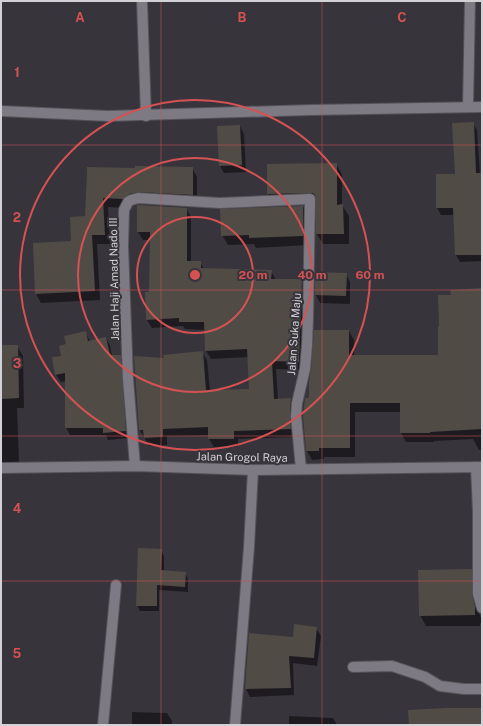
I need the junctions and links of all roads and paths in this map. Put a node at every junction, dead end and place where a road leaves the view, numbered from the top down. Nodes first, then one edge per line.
1 (142, 1) edge
2 (470, 1) edge
3 (468, 107) junction
4 (482, 107) edge
5 (1, 111) edge
6 (146, 116) junction
7 (310, 199) joint
8 (135, 466) junction
9 (479, 467) edge
10 (1, 468) edge
11 (301, 469) junction
12 (253, 470) junction
13 (116, 585) dead end
14 (482, 608) edge
15 (353, 667) dead end
16 (482, 689) edge
17 (103, 725) edge
18 (235, 725) edge

1 - 6 street
2 - 3 street
3 - 4 street
3 - 6 street
5 - 6 street
7 - 8 street, Jalan Haji Amad Nado III
7 - 11 street, Jalan Suka Maju
8 - 10 street, Jalan Grogol Raya
8 - 12 street, Jalan Grogol Raya
9 - 11 street, Jalan Grogol Raya
9 - 14 street
11 - 12 street, Jalan Grogol Raya
12 - 18 street
13 - 17 street
15 - 16 street

